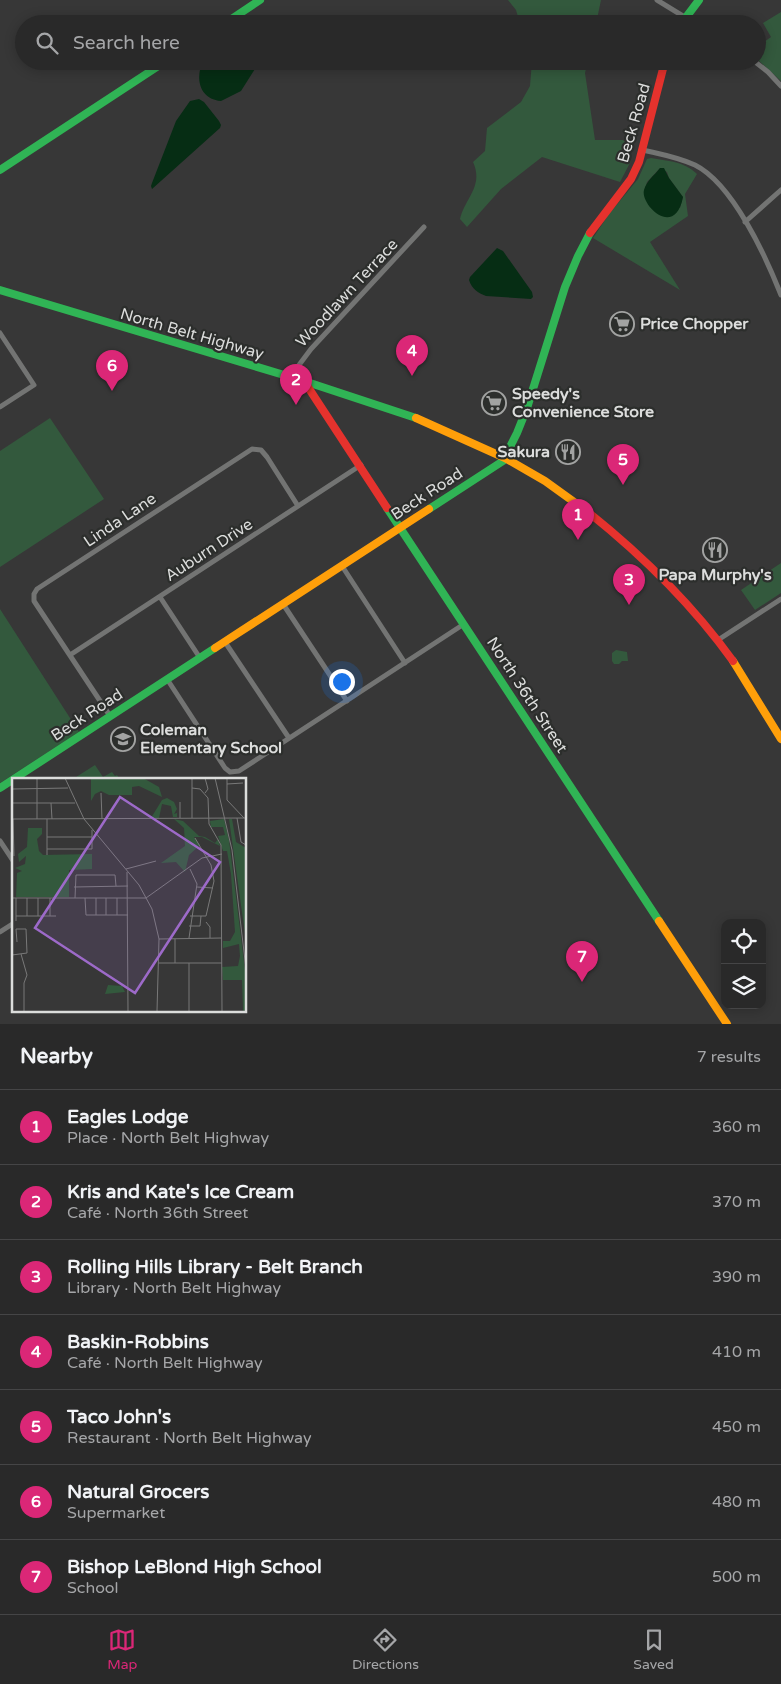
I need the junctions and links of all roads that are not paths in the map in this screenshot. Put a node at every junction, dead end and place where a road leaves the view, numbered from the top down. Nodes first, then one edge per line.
1 (260, 0) edge
2 (657, 0) edge
3 (698, 0) edge
4 (238, 15) edge
5 (676, 15) edge
6 (687, 15) edge
7 (152, 70) edge
8 (662, 70) edge
9 (765, 70) edge
10 (781, 86) edge
11 (643, 150) junction
12 (0, 170) edge
13 (781, 190) edge
14 (745, 222) junction
15 (424, 227) dead end
16 (0, 290) edge
17 (781, 296) edge
18 (0, 333) edge
19 (290, 377) junction
20 (304, 381) junction
21 (0, 407) edge
22 (505, 458) junction
23 (361, 465) junction
24 (298, 506) junction
25 (400, 528) junction
26 (342, 566) junction
27 (160, 597) junction
28 (781, 599) edge
29 (283, 604) junction
30 (464, 624) junction
31 (718, 640) junction
32 (225, 642) junction
33 (70, 655) junction
34 (200, 658) junction
35 (405, 663) junction
36 (167, 679) junction
37 (347, 701) junction
38 (110, 716) junction
39 (289, 738) junction
40 (781, 739) edge
41 (15, 778) edge
42 (12, 780) edge
43 (0, 788) edge
44 (0, 841) edge
45 (12, 859) edge
46 (12, 924) edge
47 (0, 932) edge
48 (726, 1024) edge

1 - 4 street
2 - 5 street
3 - 6 street
7 - 12 street
8 - 11 street, Beck Road
9 - 10 street
11 - 14 street
11 - 22 street, Beck Road
13 - 14 street
14 - 17 street
15 - 19 street, Woodlawn Terrace
16 - 19 street, North Belt Highway
18 - 21 street
19 - 20 street, North Belt Highway
20 - 22 street, North Belt Highway
20 - 23 street, North 36th Street
22 - 25 street, Beck Road
22 - 31 street, North Belt Highway
23 - 24 street, Auburn Drive
23 - 25 street, North 36th Street
24 - 27 street, Auburn Drive
24 - 33 street, Linda Lane
25 - 26 street, Beck Road
25 - 30 street, North 36th Street
26 - 29 street, Beck Road
26 - 35 street
27 - 33 street, Auburn Drive
27 - 34 street
28 - 31 street
29 - 32 street, Beck Road
29 - 37 street
30 - 35 street
30 - 48 street, North 36th Street
31 - 40 street, North Belt Highway
32 - 34 street, Beck Road
32 - 39 street
33 - 38 street
34 - 36 street, Beck Road
35 - 37 street
36 - 38 street, Beck Road
36 - 39 street
37 - 39 street
38 - 41 street, Beck Road
42 - 43 street, Beck Road
44 - 45 street
46 - 47 street

